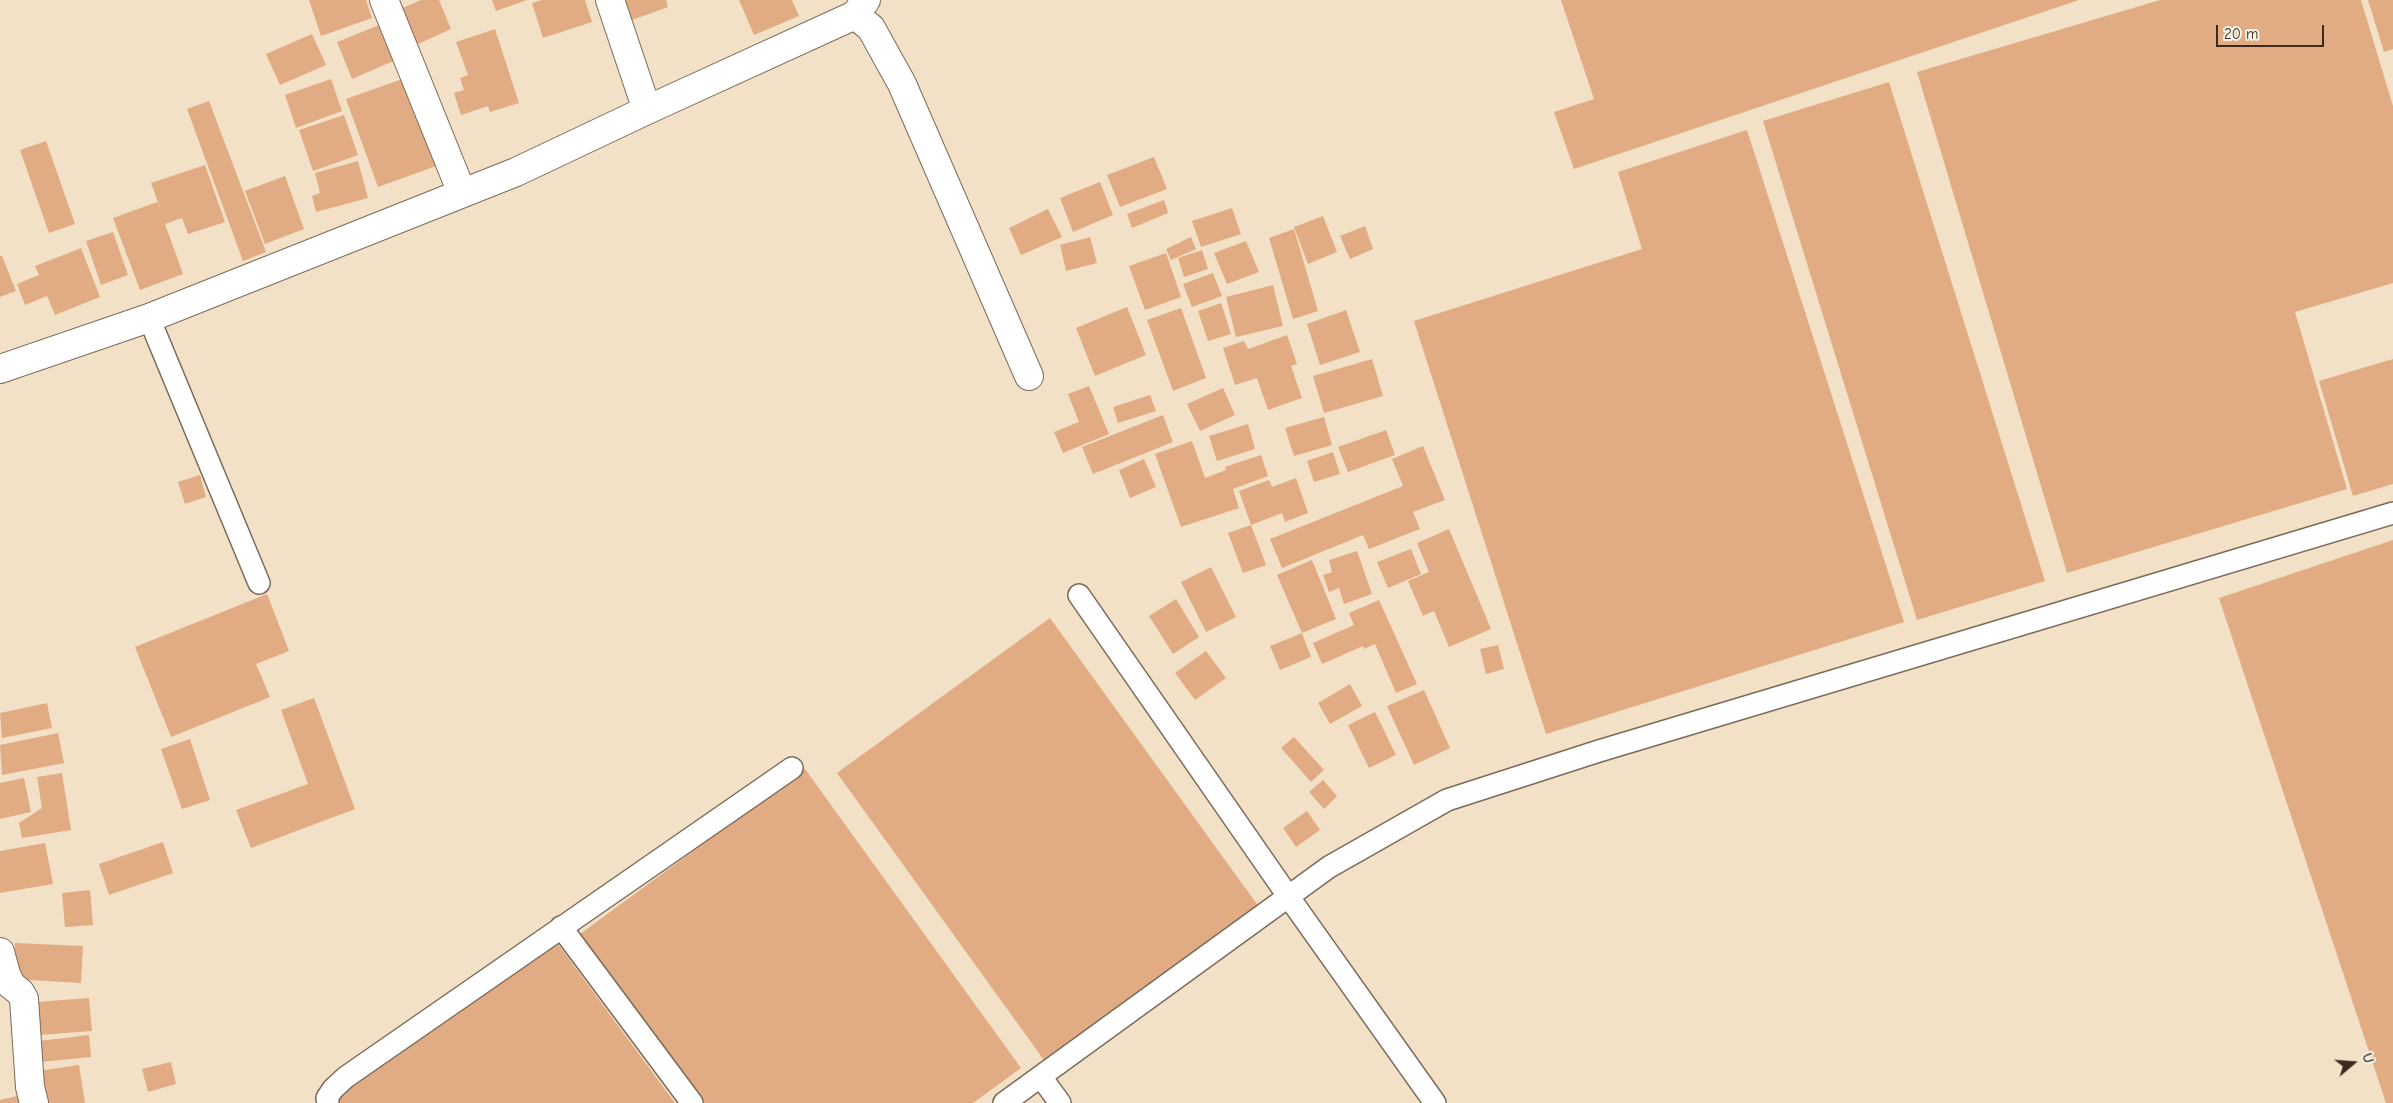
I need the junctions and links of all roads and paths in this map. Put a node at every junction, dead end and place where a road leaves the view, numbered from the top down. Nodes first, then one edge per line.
1 (384, 0) edge
2 (610, 0) edge
3 (861, 8) edge
4 (646, 110) junction
5 (462, 194) junction
6 (149, 318) junction
7 (0, 369) edge
8 (1029, 376) dead end
9 (2393, 513) edge
10 (259, 583) dead end
11 (1079, 595) dead end
12 (792, 768) dead end
13 (1288, 896) junction
14 (560, 927) junction
15 (0, 952) edge
16 (1041, 1077) junction
17 (34, 1103) edge
18 (328, 1103) edge
19 (692, 1103) edge
20 (1004, 1103) edge
21 (1060, 1103) edge
22 (1435, 1103) edge

1 - 5 street
2 - 4 street
3 - 4 street
3 - 8 street
4 - 5 street
5 - 6 street
6 - 7 street
6 - 10 lane
9 - 13 lane
11 - 13 lane
12 - 14 lane
13 - 16 lane
13 - 22 lane
14 - 18 lane
14 - 19 lane
15 - 17 street
16 - 20 lane
16 - 21 lane

